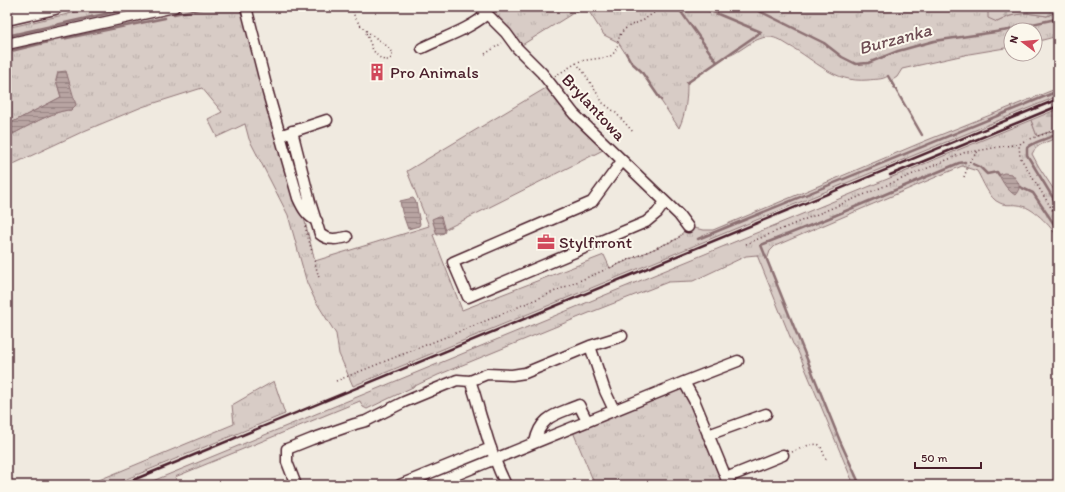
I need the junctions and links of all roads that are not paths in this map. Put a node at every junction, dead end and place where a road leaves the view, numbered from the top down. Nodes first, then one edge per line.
1 (55, 7) edge
2 (174, 7) edge
3 (246, 7) edge
4 (484, 10) edge
5 (7, 18) edge
6 (7, 44) edge
7 (422, 48) dead end
8 (327, 120) dead end
9 (292, 131) junction
10 (280, 135) junction
11 (622, 161) junction
12 (665, 202) junction
13 (317, 222) junction
14 (688, 227) road end
15 (347, 237) dead end
16 (622, 336) dead end
17 (590, 346) junction
18 (738, 361) dead end
19 (470, 381) junction
20 (684, 382) junction
21 (614, 410) junction
22 (766, 414) dead end
23 (587, 421) junction
24 (708, 435) junction
25 (536, 442) junction
26 (491, 448) junction
27 (783, 455) road end
28 (495, 459) junction
29 (727, 482) edge
30 (296, 485) edge
31 (400, 485) edge
32 (433, 485) edge
33 (506, 485) edge

1 - 5 highway
2 - 6 street
3 - 10 street
4 - 7 street
4 - 11 street, Brylantowa
8 - 9 street
9 - 10 street
9 - 13 street
10 - 13 street
11 - 12 street, Brylantowa
11 - 12 street
12 - 14 street, Brylantowa
13 - 15 street
16 - 17 street
17 - 19 street
17 - 21 street
18 - 20 street
19 - 26 street
19 - 30 street
20 - 21 street
20 - 24 street
21 - 23 street
22 - 24 street
23 - 25 street
23 - 25 street
24 - 29 street
25 - 28 street
26 - 28 street
26 - 31 street
27 - 29 street
28 - 32 street
28 - 33 street

